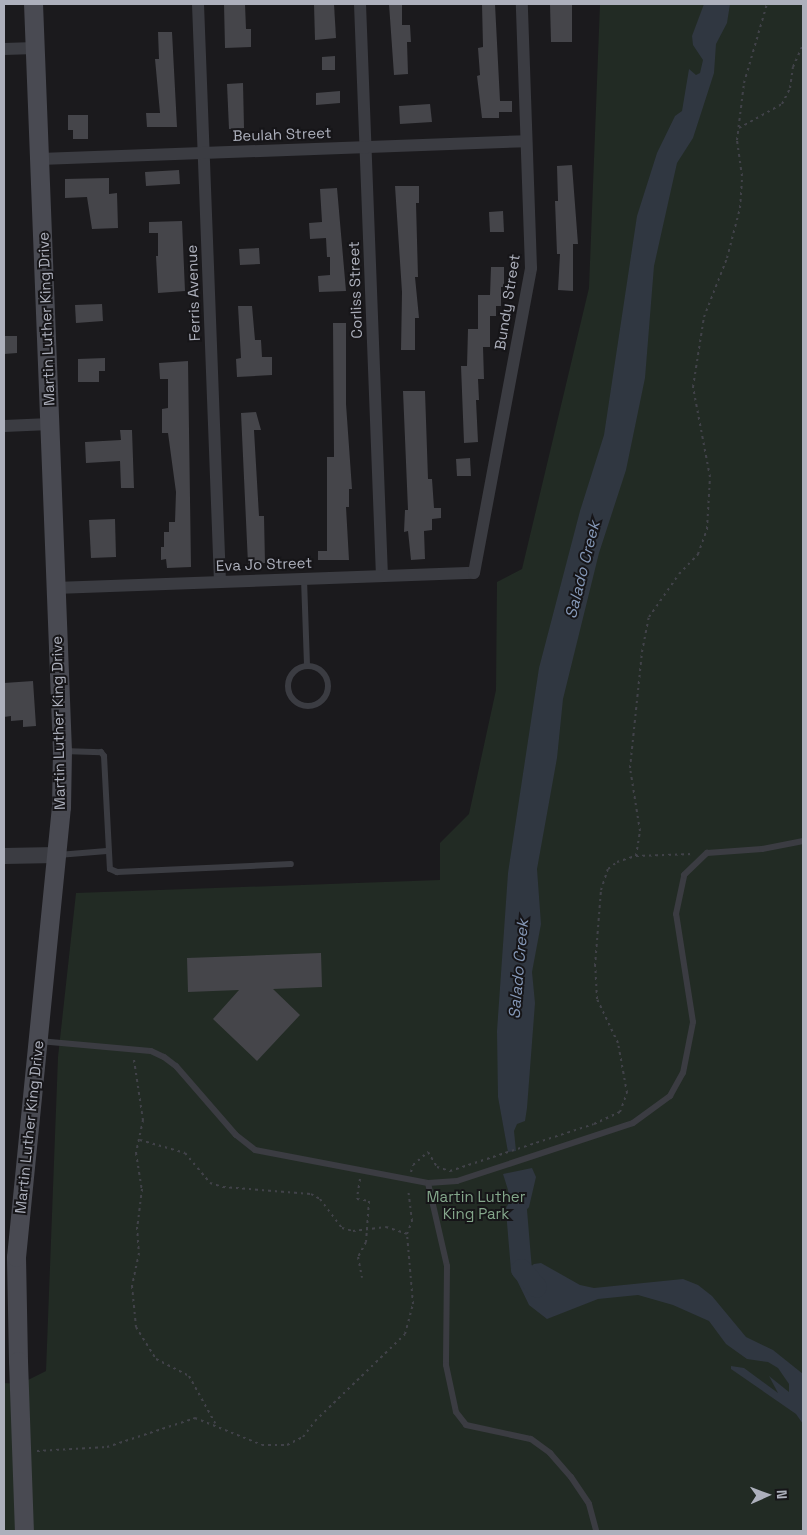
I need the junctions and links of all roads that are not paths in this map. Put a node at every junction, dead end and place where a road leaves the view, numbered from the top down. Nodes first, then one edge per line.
1 (33, 4) edge
2 (198, 4) edge
3 (360, 4) edge
4 (522, 4) edge
5 (35, 48) junction
6 (4, 49) edge
7 (526, 141) junction
8 (366, 146) junction
9 (204, 154) junction
10 (40, 159) junction
11 (50, 424) junction
12 (4, 426) edge
13 (474, 573) joint
14 (382, 576) junction
15 (304, 578) junction
16 (220, 582) junction
17 (56, 588) junction
18 (307, 666) junction
19 (62, 752) junction
20 (803, 841) edge
21 (107, 851) junction
22 (56, 855) junction
23 (4, 856) edge
24 (291, 864) dead end
25 (38, 1040) junction
26 (428, 1183) junction
27 (24, 1531) edge
28 (596, 1531) edge

1 - 5 main road, Martin Luther King Drive
2 - 9 street, Ferris Avenue
3 - 8 street, Corliss Street
4 - 7 street, Bundy Street
5 - 6 street
5 - 10 main road, Martin Luther King Drive
7 - 8 street, Beulah Street
7 - 13 street, Bundy Street
8 - 9 street, Beulah Street
8 - 14 street, Corliss Street
9 - 10 street, Beulah Street
9 - 16 street, Ferris Avenue
10 - 11 main road, Martin Luther King Drive
11 - 12 street
11 - 17 main road, Martin Luther King Drive
13 - 14 street, Eva Jo Street
14 - 15 street, Eva Jo Street
15 - 16 street, Eva Jo Street
15 - 18 lane
16 - 17 street, Eva Jo Street
17 - 19 main road, Martin Luther King Drive
18 - 18 lane
19 - 21 lane
19 - 22 main road, Martin Luther King Drive
20 - 26 lane
21 - 22 lane
21 - 24 lane
22 - 23 street
22 - 25 main road, Martin Luther King Drive
25 - 26 lane
25 - 27 main road, Martin Luther King Drive, bridge
26 - 28 lane

